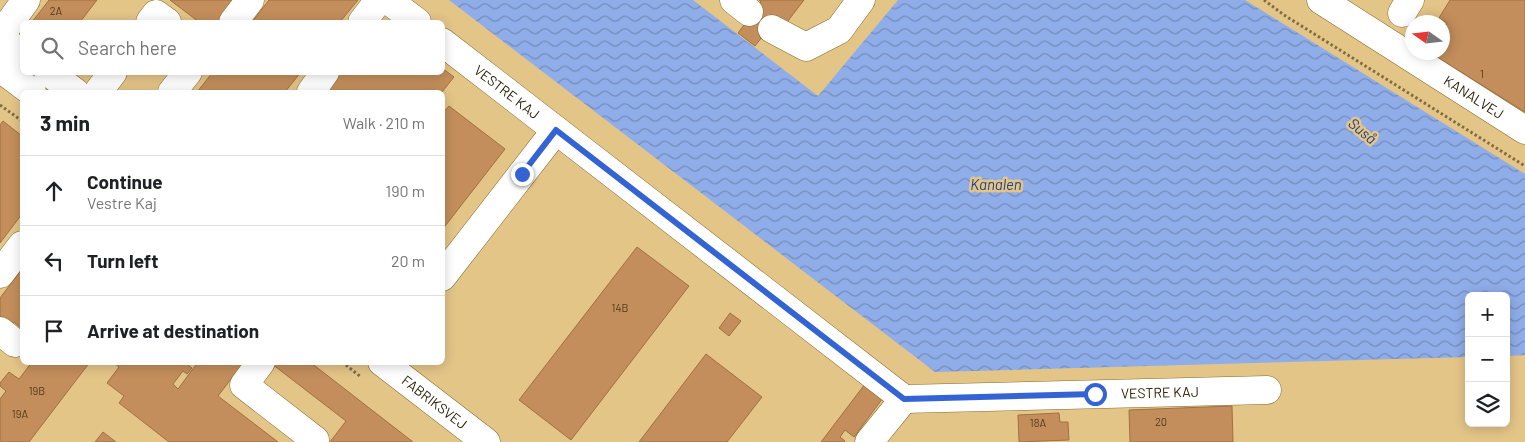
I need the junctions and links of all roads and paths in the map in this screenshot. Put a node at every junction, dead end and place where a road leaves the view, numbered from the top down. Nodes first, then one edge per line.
1 (26, 0) edge
2 (250, 0) edge
3 (379, 0) edge
4 (388, 0) edge
5 (861, 0) edge
6 (1264, 0) edge
7 (1321, 0) edge
8 (152, 20) edge
9 (164, 20) edge
10 (235, 20) edge
11 (364, 20) edge
12 (414, 20) edge
13 (772, 28) dead end
14 (0, 37) edge
15 (445, 44) edge
16 (20, 52) edge
17 (0, 68) edge
18 (52, 75) edge
19 (111, 75) edge
20 (186, 75) edge
21 (323, 75) edge
22 (29, 90) edge
23 (72, 90) edge
24 (100, 90) edge
25 (174, 90) edge
26 (312, 90) edge
27 (0, 105) edge
28 (20, 120) edge
29 (556, 130) junction
30 (1525, 130) edge
31 (1525, 166) edge
32 (20, 248) edge
33 (445, 273) edge
34 (0, 274) edge
35 (259, 365) edge
36 (386, 365) edge
37 (1267, 390) dead end
38 (904, 399) junction
39 (315, 440) dead end
40 (486, 442) edge
41 (869, 442) edge

1 - 14 street
2 - 10 street
3 - 11 street
4 - 12 street
5 - 13 street
6 - 31 path
7 - 30 street, KANALVEJ
8 - 9 street
14 - 16 street
15 - 29 street, VESTRE KAJ
17 - 22 street
18 - 23 street
19 - 24 street
20 - 25 street
21 - 26 street
27 - 28 path
29 - 33 street
29 - 38 street, VESTRE KAJ
32 - 34 street
35 - 39 street
36 - 40 street, FABRIKSVEJ
37 - 38 street, VESTRE KAJ
38 - 41 street

